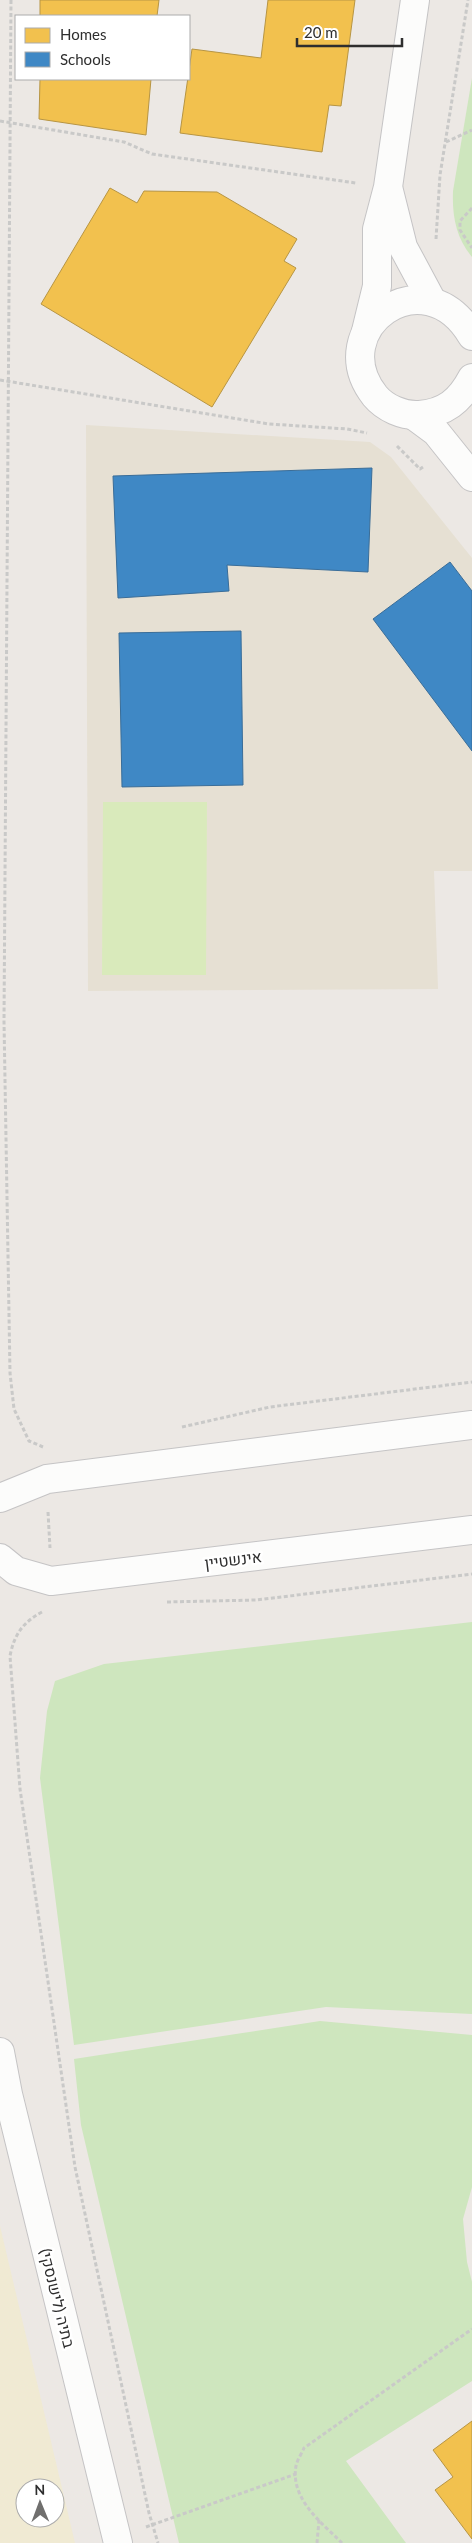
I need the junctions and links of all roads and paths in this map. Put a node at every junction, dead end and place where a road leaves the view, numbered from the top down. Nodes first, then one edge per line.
1 (11, 0) edge
2 (415, 0) edge
3 (468, 0) edge
4 (0, 121) edge
5 (10, 123) junction
6 (472, 130) edge
7 (445, 142) junction
8 (326, 178) dead end
9 (388, 187) junction
10 (472, 208) edge
11 (439, 247) dead end
12 (472, 248) edge
13 (432, 301) junction
14 (366, 331) junction
15 (472, 336) edge
16 (472, 378) edge
17 (0, 380) edge
18 (9, 381) junction
19 (413, 415) junction
20 (372, 434) dead end
21 (395, 444) dead end
22 (452, 450) junction
23 (472, 477) edge
24 (472, 1382) edge
25 (472, 1425) edge
26 (173, 1429) dead end
27 (47, 1479) junction
28 (0, 1498) edge
29 (472, 1530) edge
30 (0, 1558) edge
31 (472, 1574) edge
32 (51, 1581) junction
33 (159, 1602) dead end
34 (0, 2052) edge
35 (472, 2329) edge
36 (296, 2474) junction
37 (320, 2520) junction
38 (153, 2525) junction
39 (118, 2540) edge
40 (158, 2543) edge
41 (317, 2543) edge
42 (342, 2543) edge

1 - 5 path
2 - 9 street
3 - 7 path
4 - 5 path
5 - 8 path
5 - 18 path
6 - 7 path
7 - 11 path
9 - 13 street
9 - 14 street
10 - 12 path
13 - 14 street
13 - 15 street
14 - 19 street
16 - 19 street
17 - 18 path
18 - 20 path
18 - 27 path
19 - 22 street
21 - 22 path
22 - 23 street
24 - 26 path
25 - 27 street
27 - 28 street
27 - 32 path
29 - 32 street, אינשטיין
30 - 32 street, אינשטיין
31 - 33 path
32 - 38 path
34 - 39 street, בתיה (לישנסקי)
35 - 36 path
36 - 37 path
36 - 38 path
37 - 41 path
37 - 42 path
38 - 39 path
38 - 40 path

